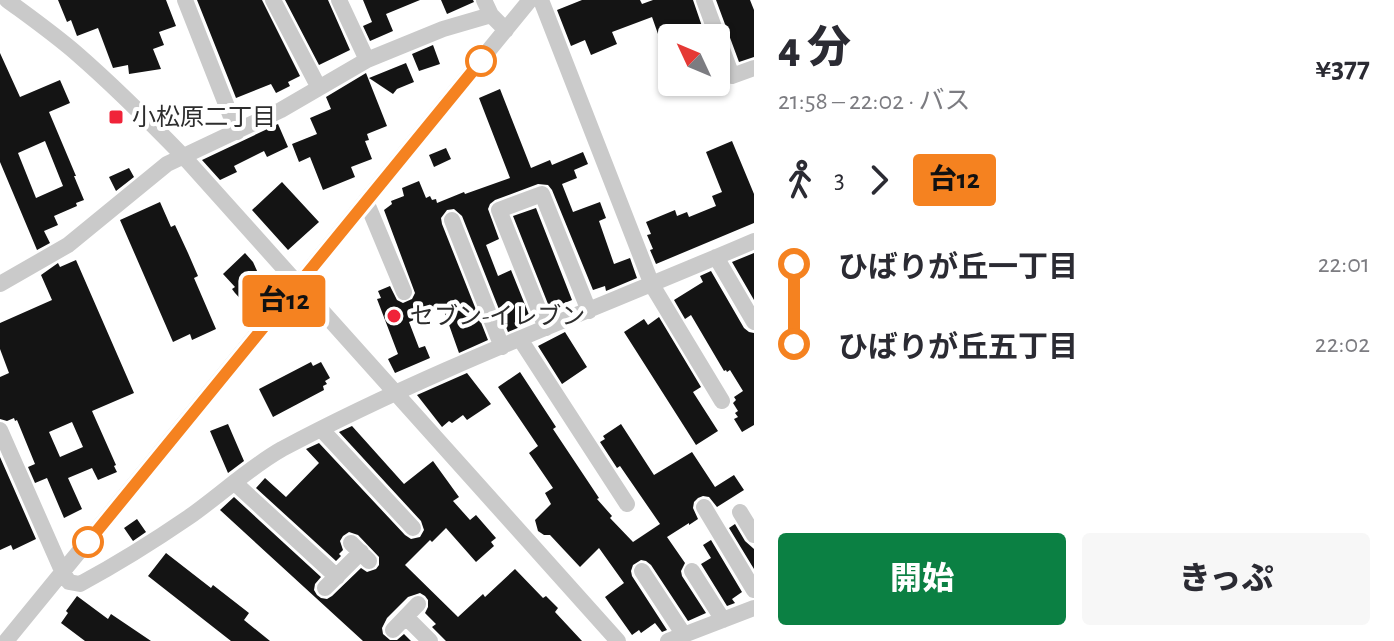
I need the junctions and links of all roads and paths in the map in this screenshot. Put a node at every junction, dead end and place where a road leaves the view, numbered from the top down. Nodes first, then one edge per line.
1 (7, 0) edge
2 (185, 0) edge
3 (273, 0) edge
4 (339, 0) edge
5 (530, 0) edge
6 (541, 0) edge
7 (704, 0) edge
8 (488, 7) edge
9 (506, 30) junction
10 (367, 60) junction
11 (754, 68) edge
12 (319, 88) junction
13 (237, 132) junction
14 (184, 157) junction
15 (366, 201) junction
16 (452, 220) dead end
17 (754, 241) edge
18 (716, 257) junction
19 (0, 284) edge
20 (297, 284) junction
21 (652, 285) junction
22 (404, 292) dead end
23 (589, 311) junction
24 (754, 322) edge
25 (546, 328) junction
26 (520, 339) junction
27 (502, 347) junction
28 (395, 392) junction
29 (722, 401) dead end
30 (321, 429) junction
31 (0, 430) edge
32 (235, 483) junction
33 (627, 504) dead end
34 (704, 507) dead end
35 (740, 512) dead end
36 (413, 528) dead end
37 (754, 535) edge
38 (360, 552) dead end
39 (642, 571) dead end
40 (692, 571) dead end
41 (63, 573) junction
42 (754, 590) edge
43 (418, 604) dead end
44 (754, 608) edge
45 (406, 617) junction
46 (723, 620) junction
47 (393, 630) dead end
48 (684, 635) junction
49 (6, 641) edge
50 (430, 641) edge
51 (618, 641) edge
52 (668, 641) edge

1 - 14 street
2 - 13 street
3 - 12 street
4 - 10 street
5 - 9 street
6 - 21 street
7 - 11 street
8 - 9 street
8 - 10 street
9 - 15 street
10 - 12 street
12 - 13 street
13 - 14 street
14 - 19 street
14 - 20 street
15 - 20 street
15 - 22 street
16 - 27 street
17 - 18 street
18 - 21 street
18 - 24 street
20 - 28 street
20 - 41 street
21 - 23 street
21 - 29 street
23 - 25 street
23 - 25 street
25 - 26 street
26 - 27 street
26 - 33 street
27 - 28 street
28 - 30 street
28 - 51 street
30 - 32 street
30 - 36 street
31 - 41 street
32 - 38 street
32 - 41 street
34 - 42 street
35 - 37 street
39 - 48 street
40 - 46 street
41 - 49 street
43 - 45 street
44 - 46 street
45 - 47 street
45 - 50 street
46 - 48 street
48 - 52 street

